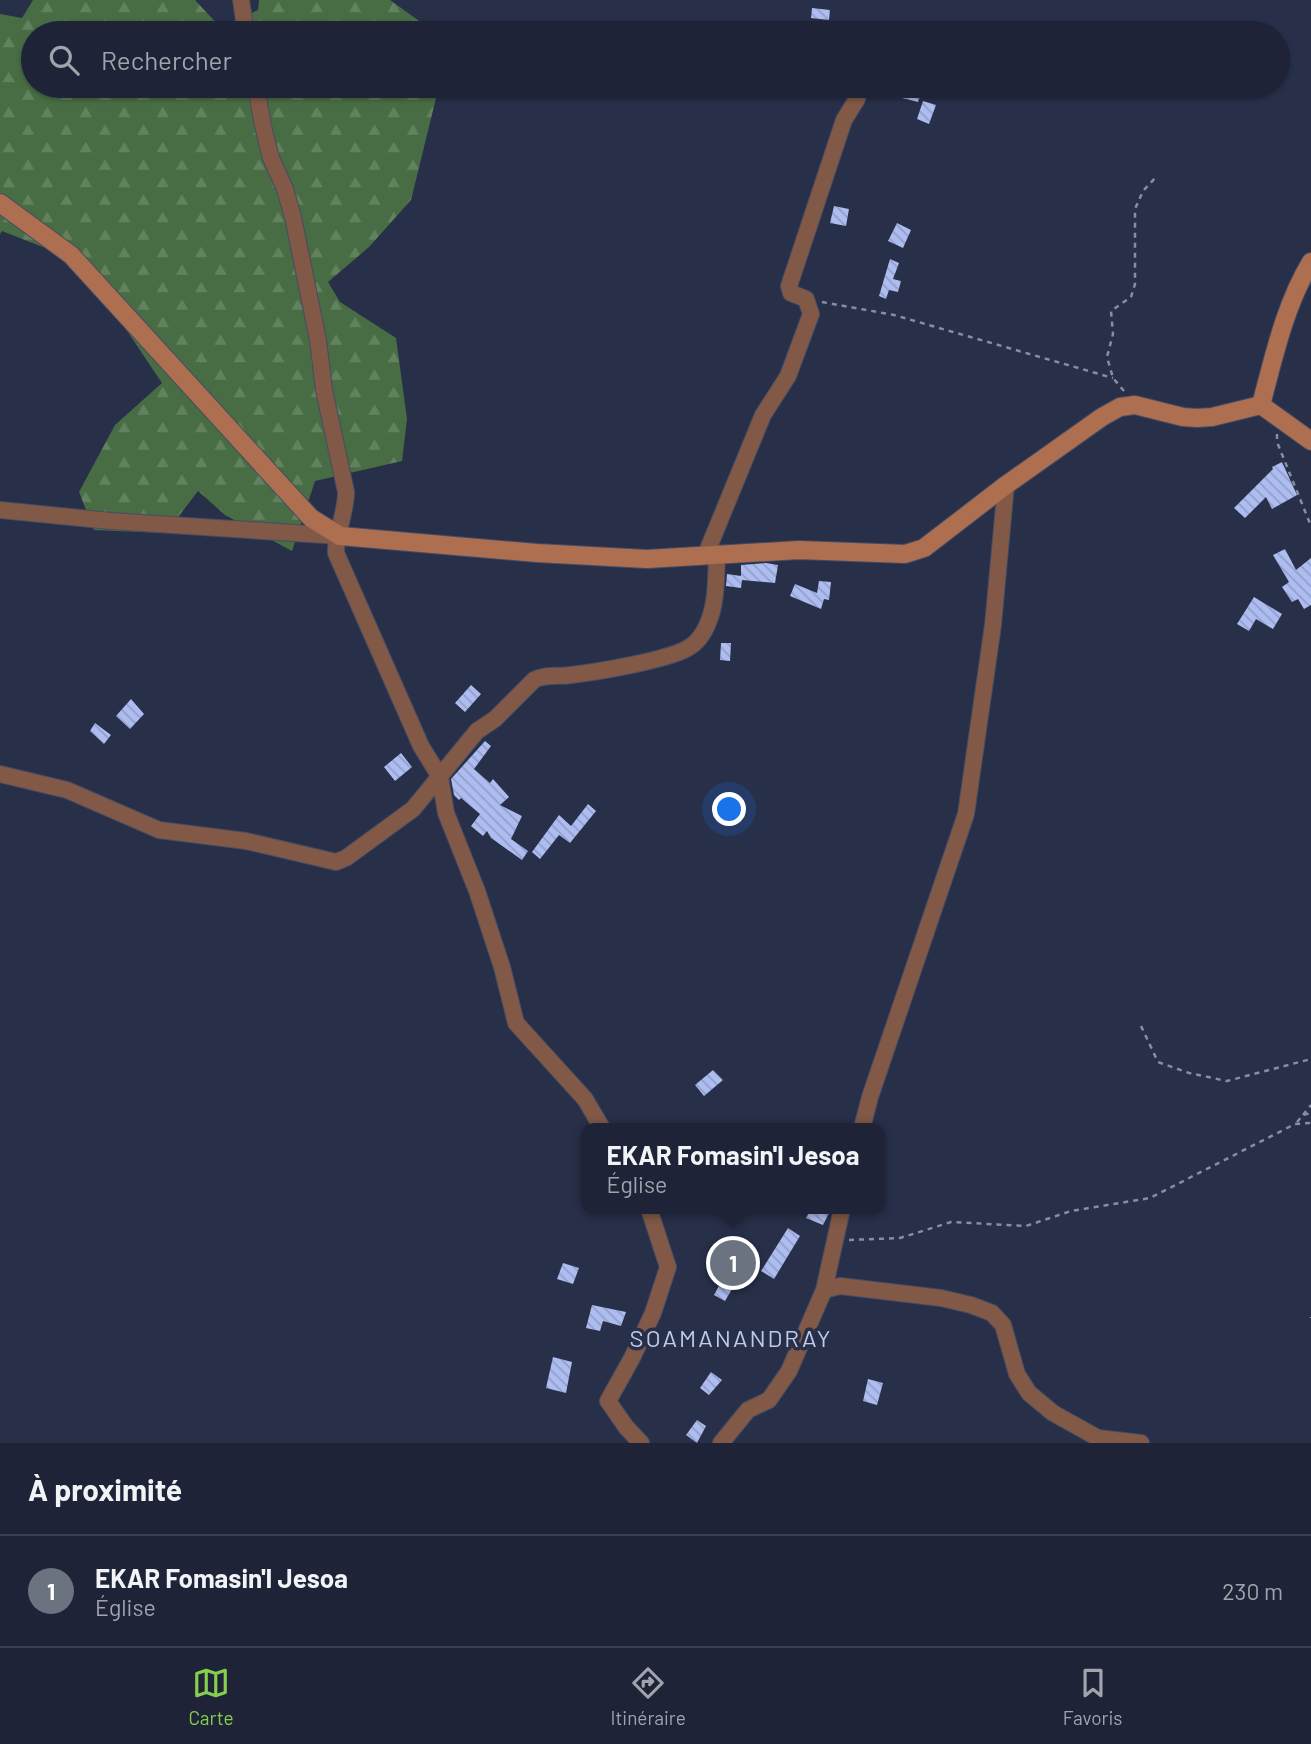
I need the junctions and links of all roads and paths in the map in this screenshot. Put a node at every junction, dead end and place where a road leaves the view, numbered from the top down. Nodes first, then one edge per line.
1 (241, 0) edge
2 (244, 21) edge
3 (258, 98) edge
4 (857, 98) edge
5 (1156, 177) dead end
6 (0, 203) edge
7 (1311, 262) edge
8 (806, 299) junction
9 (1261, 405) junction
10 (1276, 417) junction
11 (1311, 441) edge
12 (1006, 485) junction
13 (0, 510) edge
14 (1311, 526) edge
15 (340, 536) junction
16 (712, 554) junction
17 (0, 774) edge
18 (440, 777) junction
19 (1141, 1027) dead end
20 (1311, 1059) edge
21 (1311, 1105) edge
22 (1311, 1113) edge
23 (1303, 1115) junction
24 (600, 1123) edge
25 (863, 1123) edge
26 (1311, 1123) edge
27 (1295, 1124) junction
28 (651, 1214) edge
29 (841, 1214) edge
30 (835, 1239) junction
31 (824, 1290) junction
32 (641, 1443) edge
33 (721, 1443) edge
34 (1141, 1443) edge

1 - 2 street
3 - 15 street
4 - 8 street
5 - 8 path
6 - 15 street
7 - 9 street
8 - 16 street
9 - 10 street
9 - 12 street
10 - 11 street
10 - 14 path
12 - 16 street
12 - 25 street
13 - 15 street
15 - 16 street
15 - 18 street
16 - 18 street
17 - 18 street
18 - 24 street
19 - 20 path
21 - 23 path
22 - 23 path
23 - 27 path
26 - 27 path
27 - 30 path
28 - 32 street
29 - 30 street
30 - 31 street
31 - 33 street
31 - 34 street

